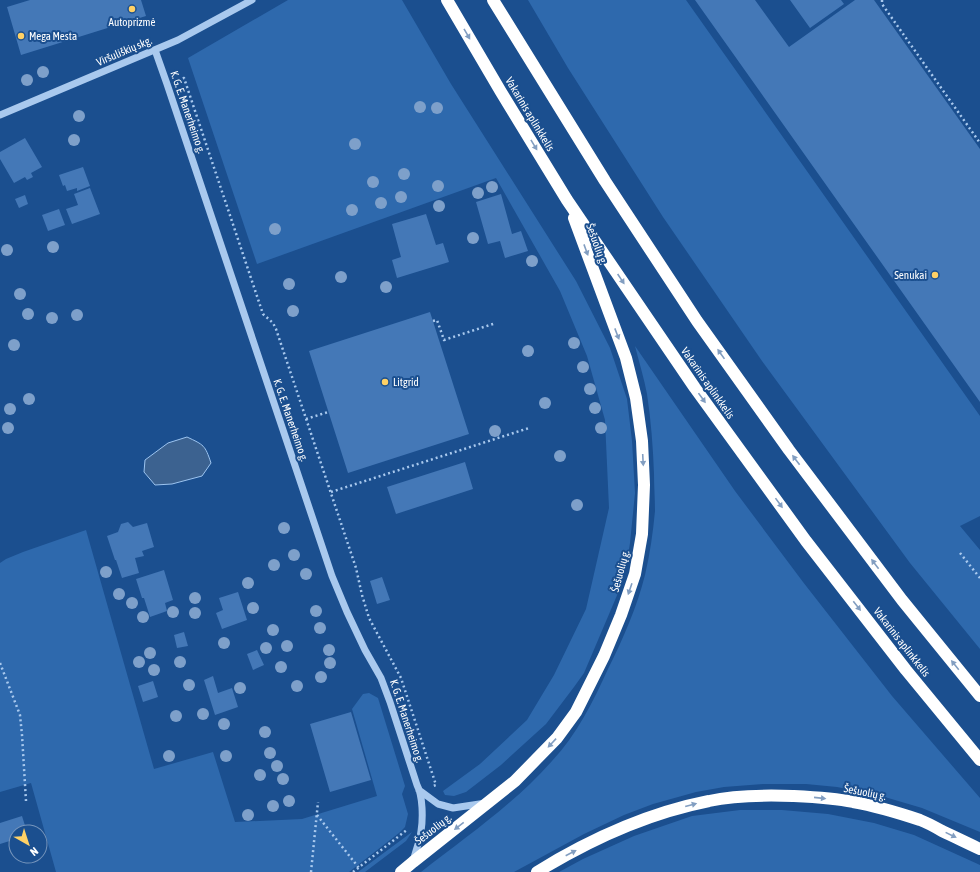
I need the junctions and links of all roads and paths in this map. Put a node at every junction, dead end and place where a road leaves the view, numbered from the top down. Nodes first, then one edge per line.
1 (252, 0) edge
2 (447, 0) edge
3 (493, 0) edge
4 (882, 0) edge
5 (155, 50) junction
6 (167, 84) junction
7 (0, 115) edge
8 (980, 142) edge
9 (567, 200) junction
10 (433, 321) dead end
11 (496, 323) dead end
12 (328, 412) dead end
13 (306, 419) junction
14 (530, 428) dead end
15 (330, 492) junction
16 (960, 553) dead end
17 (980, 578) edge
18 (0, 663) edge
19 (980, 696) edge
20 (980, 760) edge
21 (420, 790) junction
22 (26, 801) dead end
23 (318, 802) dead end
24 (489, 802) junction
25 (317, 815) junction
26 (412, 826) dead end
27 (980, 849) edge
28 (412, 862) junction
29 (359, 868) junction
30 (311, 872) edge
31 (353, 872) edge
32 (401, 872) edge
33 (537, 872) edge

1 - 5 street, Viršuliškių skg.
2 -> 9 highway, Vakarinis aplinkkelis
19 -> 3 highway
4 - 8 path
5 - 6 street, K. G. E. Manerheimo g.
5 - 7 street, Viršuliškių skg.
6 - 13 path
6 - 21 street, K. G. E. Manerheimo g.
9 -> 20 highway, Vakarinis aplinkkelis
9 -> 24 highway, Šešuolių g.
10 - 11 path
12 - 13 path
13 - 15 path
14 - 15 path
15 - 21 path
16 - 17 path
18 - 22 path
21 - 24 street
21 - 28 street, K. G. E. Manerheimo g.
23 - 25 path
24 -> 28 highway, Šešuolių g.
25 - 29 path
25 - 30 path
26 - 29 path
33 -> 27 highway, Šešuolių g.
28 - 32 highway, Šešuolių g.
29 - 31 path

